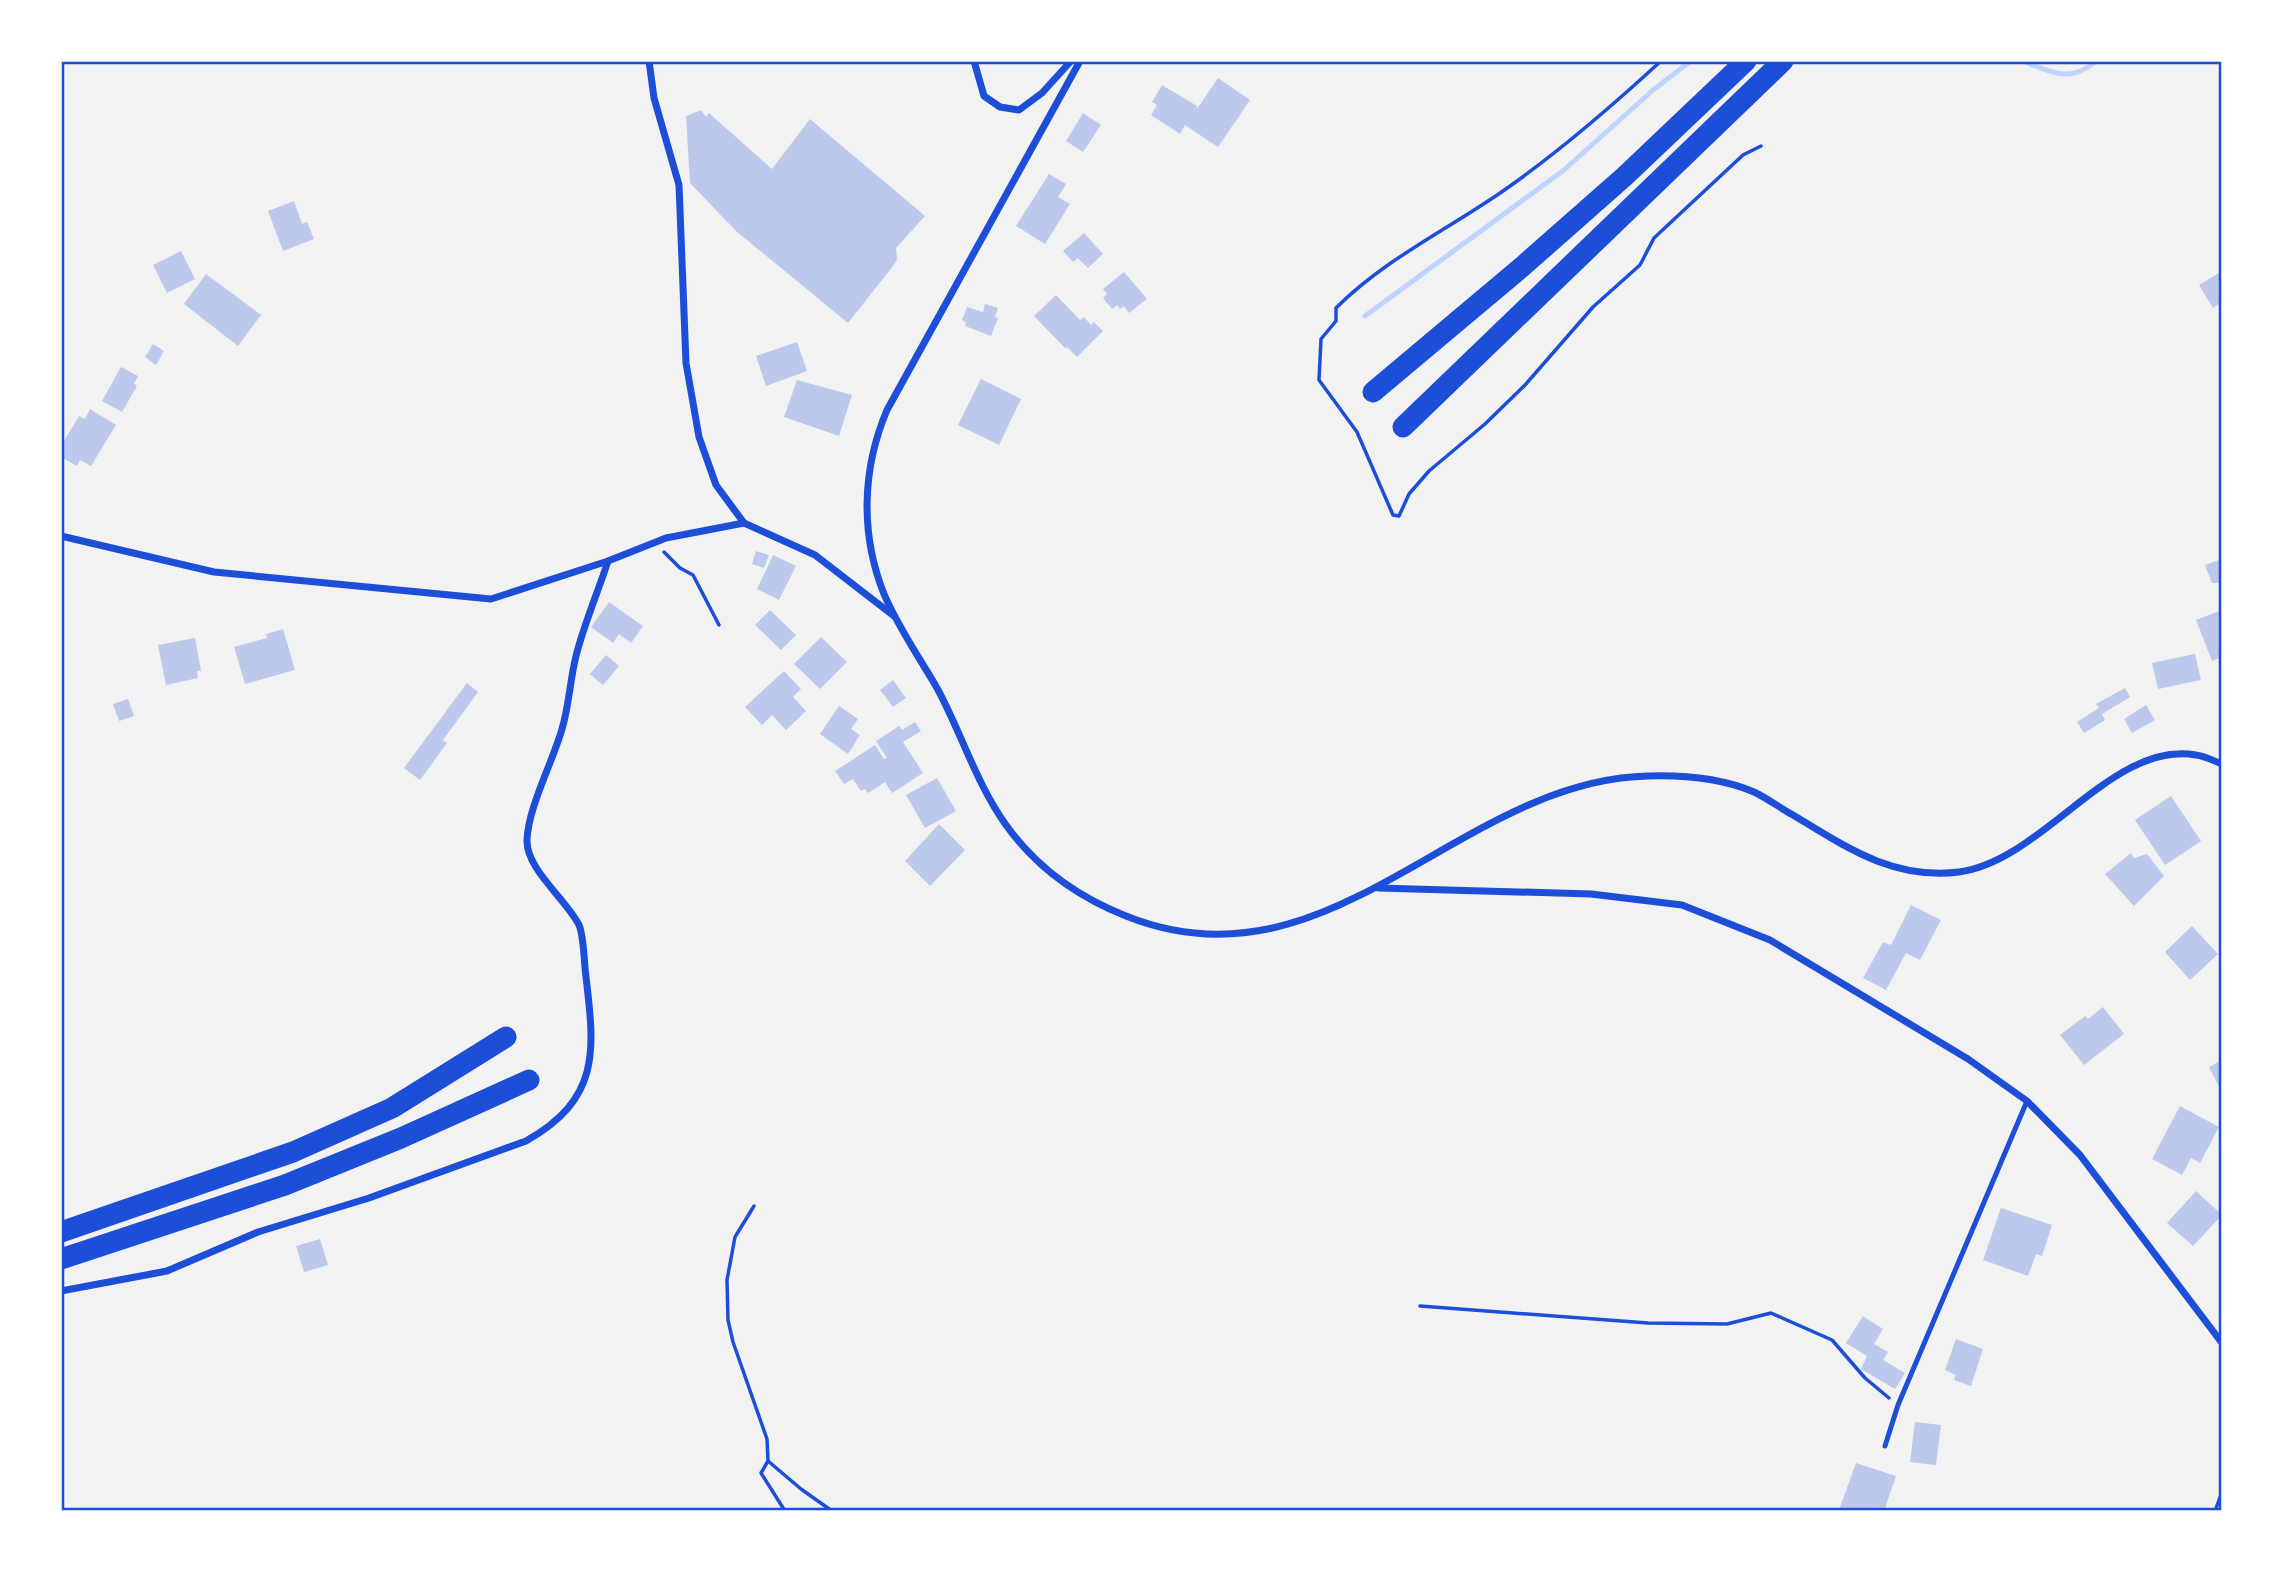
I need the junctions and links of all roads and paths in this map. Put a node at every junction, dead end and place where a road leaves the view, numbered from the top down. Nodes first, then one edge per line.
1 (649, 61) edge
2 (974, 61) edge
3 (982, 61) edge
4 (1071, 61) edge
5 (1080, 61) edge
6 (1661, 61) edge
7 (1746, 61) edge
8 (1783, 61) edge
9 (979, 74) junction
10 (1401, 254) dead end
11 (1373, 392) dead end
12 (1403, 427) dead end
13 (744, 523) junction
14 (61, 536) edge
15 (657, 541) junction
16 (608, 561) junction
17 (896, 617) junction
18 (719, 625) dead end
19 (2222, 764) edge
20 (1377, 888) junction
21 (506, 1037) dead end
22 (529, 1080) dead end
23 (2027, 1101) junction
24 (754, 1206) dead end
25 (61, 1232) edge
26 (61, 1259) edge
27 (61, 1291) edge
28 (1420, 1306) dead end
29 (2222, 1343) edge
30 (1898, 1405) junction
31 (1885, 1446) dead end
32 (768, 1461) junction
33 (2222, 1492) edge
34 (785, 1511) edge
35 (832, 1511) edge
36 (2215, 1511) edge

1 - 13 street
2 - 9 street
3 - 9 street
4 - 9 street
5 - 17 street
6 - 10 path
7 - 11 highway
8 - 12 highway
13 - 15 street
13 - 17 street
14 - 16 street
15 - 16 street
15 - 18 path
16 - 27 street
17 - 20 street
19 - 20 street
20 - 23 street
21 - 25 highway
22 - 26 highway
23 - 29 street
23 - 30 lane
24 - 32 path
28 - 30 path
30 - 31 lane
32 - 34 path
32 - 35 path
33 - 36 path

